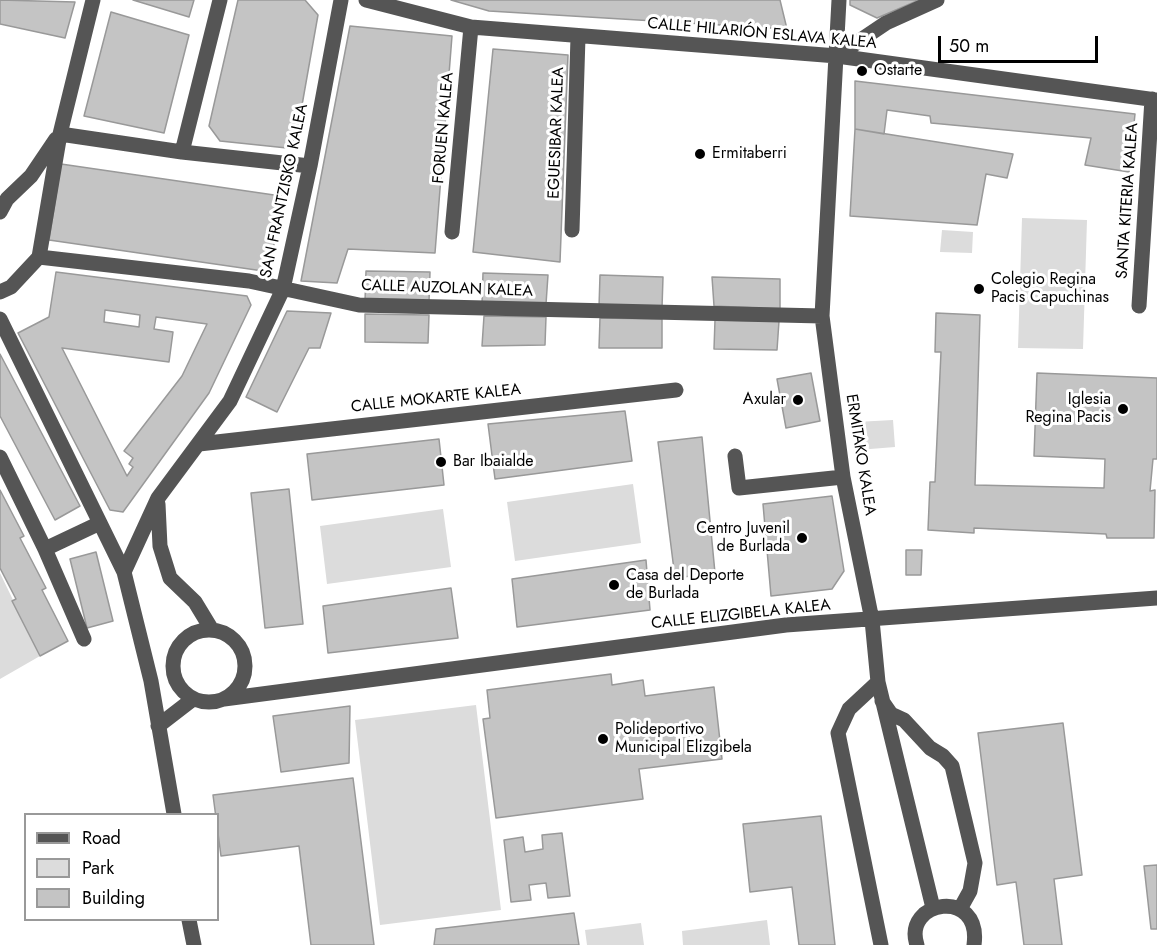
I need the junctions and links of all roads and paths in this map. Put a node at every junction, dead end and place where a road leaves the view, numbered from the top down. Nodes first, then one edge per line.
1 (220, 0) edge
2 (341, 0) edge
3 (366, 0) edge
4 (838, 0) edge
5 (937, 0) edge
6 (90, 1) edge
7 (471, 27) junction
8 (579, 38) junction
9 (837, 56) junction
10 (1155, 100) edge
11 (60, 134) junction
12 (182, 152) junction
13 (310, 166) junction
14 (1, 209) edge
15 (572, 230) dead end
16 (452, 232) dead end
17 (39, 257) junction
18 (283, 289) junction
19 (0, 292) edge
20 (1139, 306) dead end
21 (822, 316) junction
22 (0, 318) edge
23 (676, 390) dead end
24 (199, 444) junction
25 (735, 456) dead end
26 (0, 457) edge
27 (843, 477) junction
28 (158, 498) junction
29 (100, 523) junction
30 (45, 549) junction
31 (124, 572) junction
32 (1157, 598) edge
33 (872, 620) junction
34 (212, 630) junction
35 (84, 639) dead end
36 (175, 676) junction
37 (151, 681) junction
38 (878, 682) junction
39 (193, 699) junction
40 (224, 699) junction
41 (881, 699) junction
42 (158, 726) junction
43 (174, 813) edge
44 (933, 908) junction
45 (960, 909) junction
46 (189, 921) edge
47 (194, 945) edge
48 (881, 945) edge
49 (917, 945) edge
50 (974, 945) edge

1 - 12 street
2 - 13 street, SAN FRANTZISKO KALEA
3 - 7 street, CALLE HILARIÓN ESLAVA KALEA
4 - 9 street, ERMITAKO KALEA
5 - 9 street
6 - 11 street
7 - 8 street, CALLE HILARIÓN ESLAVA KALEA
7 - 16 street, FORUEN KALEA
8 - 9 street, CALLE HILARIÓN ESLAVA KALEA
8 - 15 street, EGUESIBAR KALEA
9 - 10 street, CALLE HILARIÓN ESLAVA KALEA
9 - 21 street, ERMITAKO KALEA
10 - 20 street, SANTA KITERIA KALEA
11 - 12 street
11 - 14 street
11 - 17 street
12 - 13 street
13 - 18 street, SAN FRANTZISKO KALEA
17 - 18 street, CALLE AUZOLAN KALEA
17 - 19 street
18 - 21 street, CALLE AUZOLAN KALEA
18 - 24 street, SAN FRANTZISKO KALEA
21 - 27 street, ERMITAKO KALEA
22 - 29 street
23 - 24 street, CALLE MOKARTE KALEA
24 - 28 street, SAN FRANTZISKO KALEA
25 - 27 street
26 - 30 street
27 - 33 street, ERMITAKO KALEA
28 - 31 street, SAN FRANTZISKO KALEA
28 - 34 street
29 - 30 street
29 - 31 street
30 - 35 street
31 - 37 street
32 - 33 street, CALLE ELIZGIBELA KALEA
33 - 38 street, ERMITAKO KALEA
33 - 40 street, CALLE ELIZGIBELA KALEA
34 - 36 street
34 - 40 street
36 - 37 street
36 - 39 street
37 - 42 street
38 - 41 street, ERMITAKO KALEA
38 - 48 street
39 - 40 street
39 - 42 street
41 - 44 street, ERMITAKO KALEA
41 - 45 street
42 - 43 street
44 - 45 street
44 - 49 street
45 - 50 street
46 - 47 street

